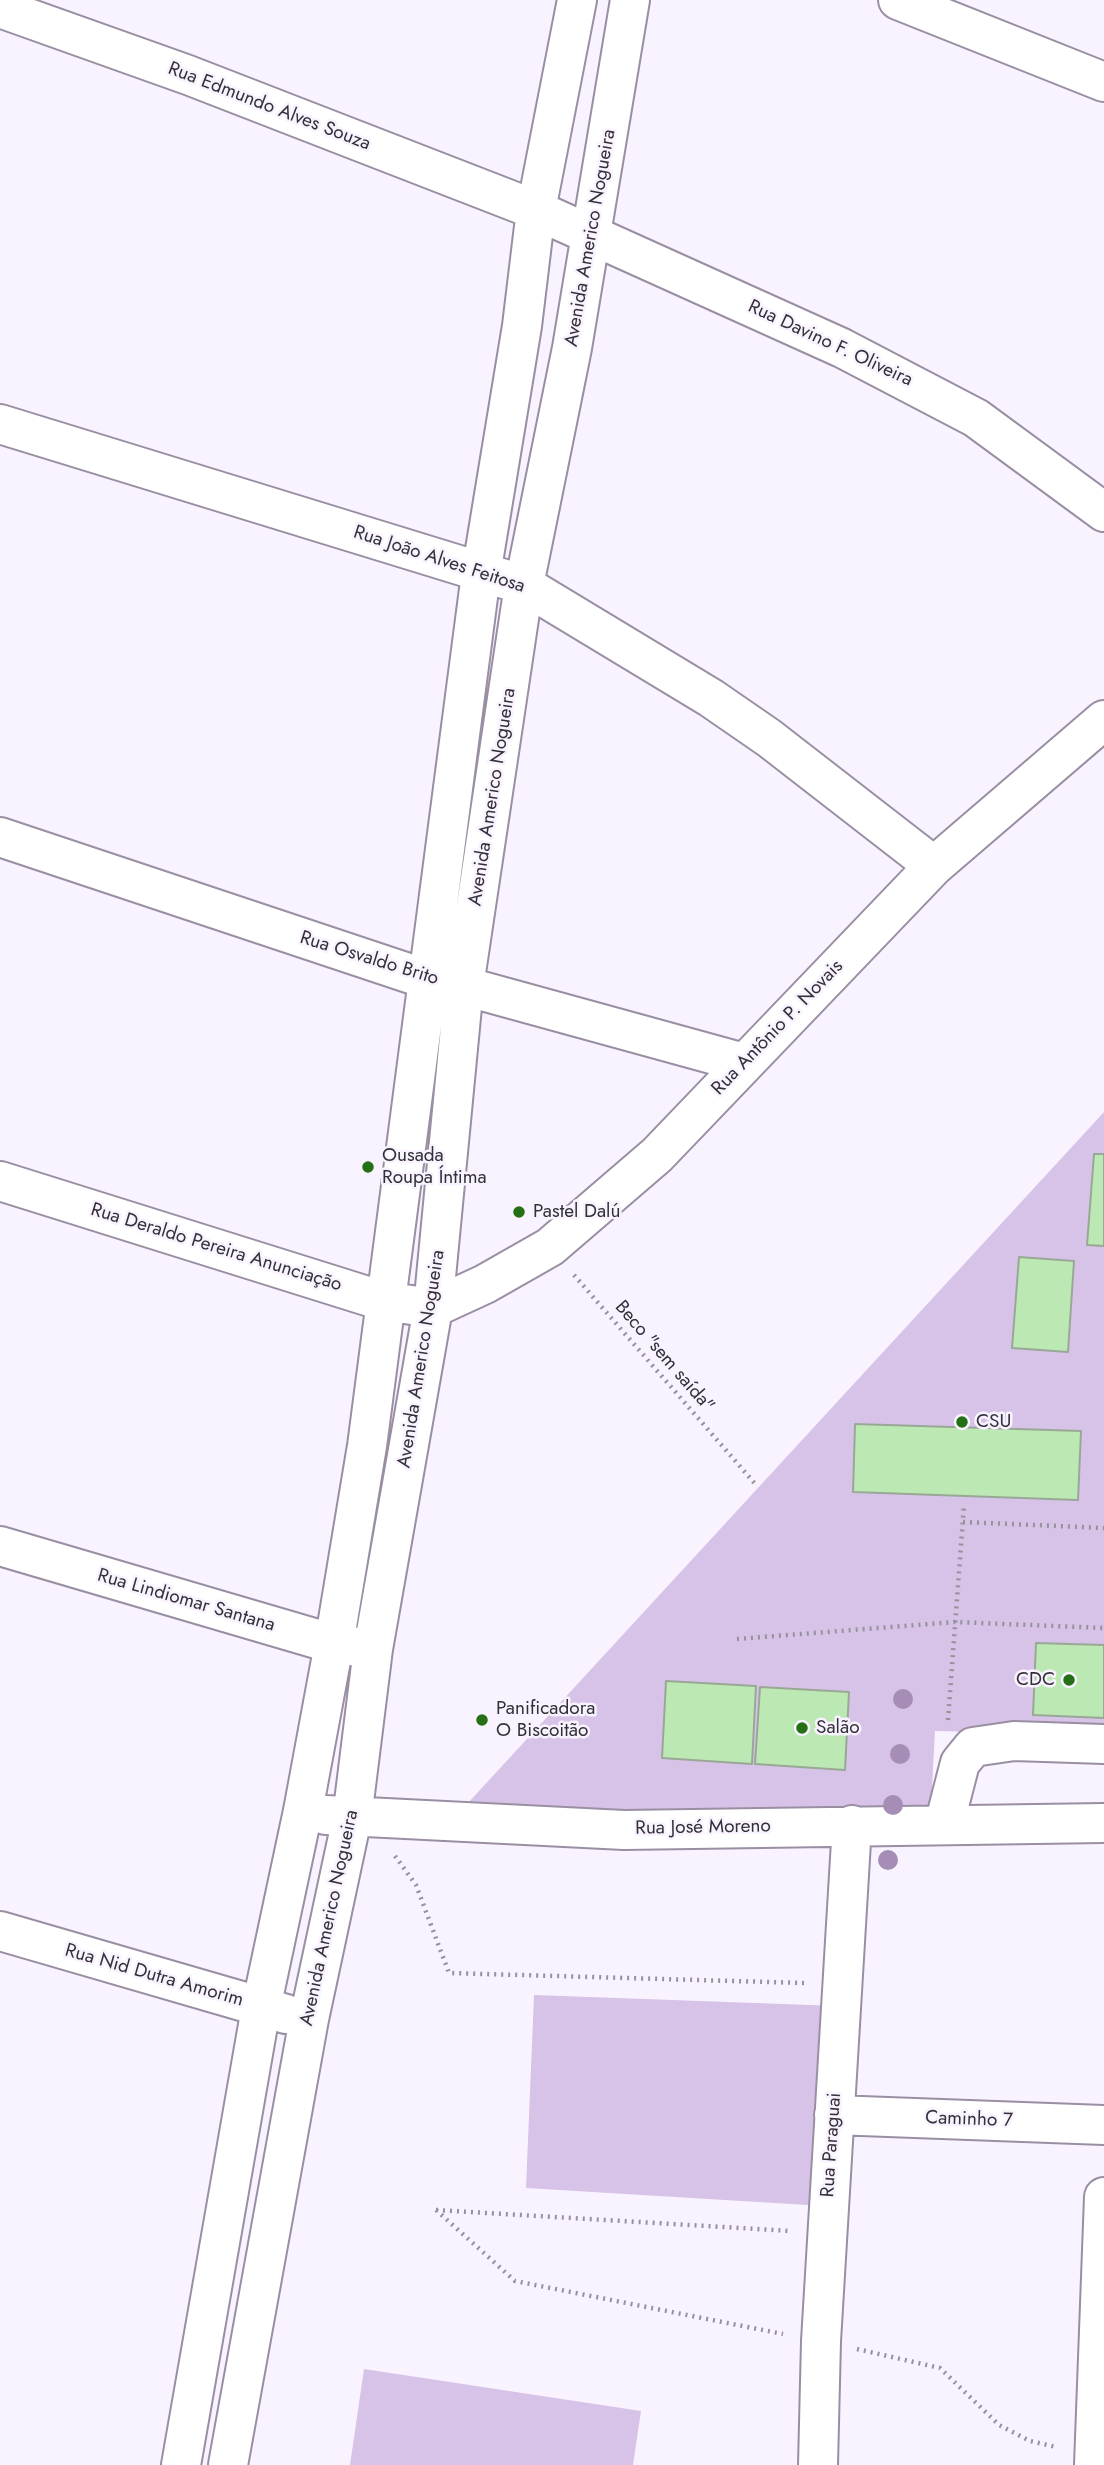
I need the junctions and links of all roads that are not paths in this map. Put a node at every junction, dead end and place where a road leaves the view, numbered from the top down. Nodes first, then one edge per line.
1 (577, 0) edge
2 (630, 0) edge
3 (898, 0) edge
4 (0, 8) edge
5 (1104, 82) edge
6 (536, 210) junction
7 (592, 235) junction
8 (0, 424) edge
9 (1104, 512) edge
10 (481, 574) junction
11 (524, 585) junction
12 (1104, 719) edge
13 (0, 837) edge
14 (934, 866) junction
15 (426, 979) junction
16 (464, 986) junction
17 (744, 1063) junction
18 (0, 1181) edge
19 (383, 1301) junction
20 (433, 1308) junction
21 (0, 1546) edge
22 (334, 1644) junction
23 (373, 1649) junction
24 (1104, 1744) edge
25 (303, 1811) junction
26 (352, 1818) junction
27 (1104, 1823) edge
28 (852, 1825) junction
29 (944, 1825) junction
30 (0, 1931) edge
31 (261, 2008) junction
32 (309, 2020) junction
33 (834, 2115) junction
34 (1104, 2125) edge
35 (1104, 2197) edge
36 (1100, 2418) edge
37 (181, 2465) edge
38 (228, 2465) edge
39 (818, 2465) edge
40 (1094, 2465) edge

1 - 6 street, Avenida Americo Nogueira
2 - 7 street, Avenida Americo Nogueira
3 - 5 street
4 - 6 street, Rua Edmundo Alves Souza
6 - 7 street, Rua Davino F. Oliveira
6 - 10 street, Avenida Americo Nogueira
7 - 9 street, Rua Davino F. Oliveira
7 - 11 street, Avenida Americo Nogueira
8 - 10 street, Rua João Alves Feitosa
10 - 11 street, Rua João Alves Feitosa
10 - 15 street, Avenida Americo Nogueira
11 - 14 street, Rua João Alves Feitosa
11 - 16 street, Avenida Americo Nogueira
12 - 14 street, Rua Antônio P. Novais
13 - 15 street, Rua Osvaldo Brito
14 - 17 street, Rua Antônio P. Novais
15 - 16 street, Rua Osvaldo Brito
15 - 19 street, Avenida Americo Nogueira
16 - 17 street, Rua Osvaldo Brito
16 - 20 street, Avenida Americo Nogueira
17 - 20 street, Rua Antônio P. Novais
18 - 19 street, Rua Deraldo Pereira Anunciação
19 - 20 street, Rua Deraldo Pereira Anunciação
19 - 22 street, Avenida Americo Nogueira
20 - 23 street, Avenida Americo Nogueira
21 - 22 street, Rua Lindiomar Santana
22 - 23 street, Rua Lindiomar Santana
22 - 25 street, Avenida Americo Nogueira
23 - 26 street, Avenida Americo Nogueira
24 - 29 street
25 - 26 street, Rua José Moreno
25 - 31 street, Avenida Americo Nogueira
26 - 28 street, Rua José Moreno
26 - 32 street, Avenida Americo Nogueira
27 - 29 street, Rua José Moreno
28 - 29 street, Rua José Moreno
28 - 33 street, Rua Paraguai
30 - 31 street, Rua Nid Dutra Amorim
31 - 32 street, Rua Nid Dutra Amorim
31 - 37 street, Avenida Americo Nogueira
32 - 38 street, Avenida Americo Nogueira
33 - 34 street, Caminho 7
33 - 39 street, Rua Paraguai
35 - 36 street
36 - 40 street

